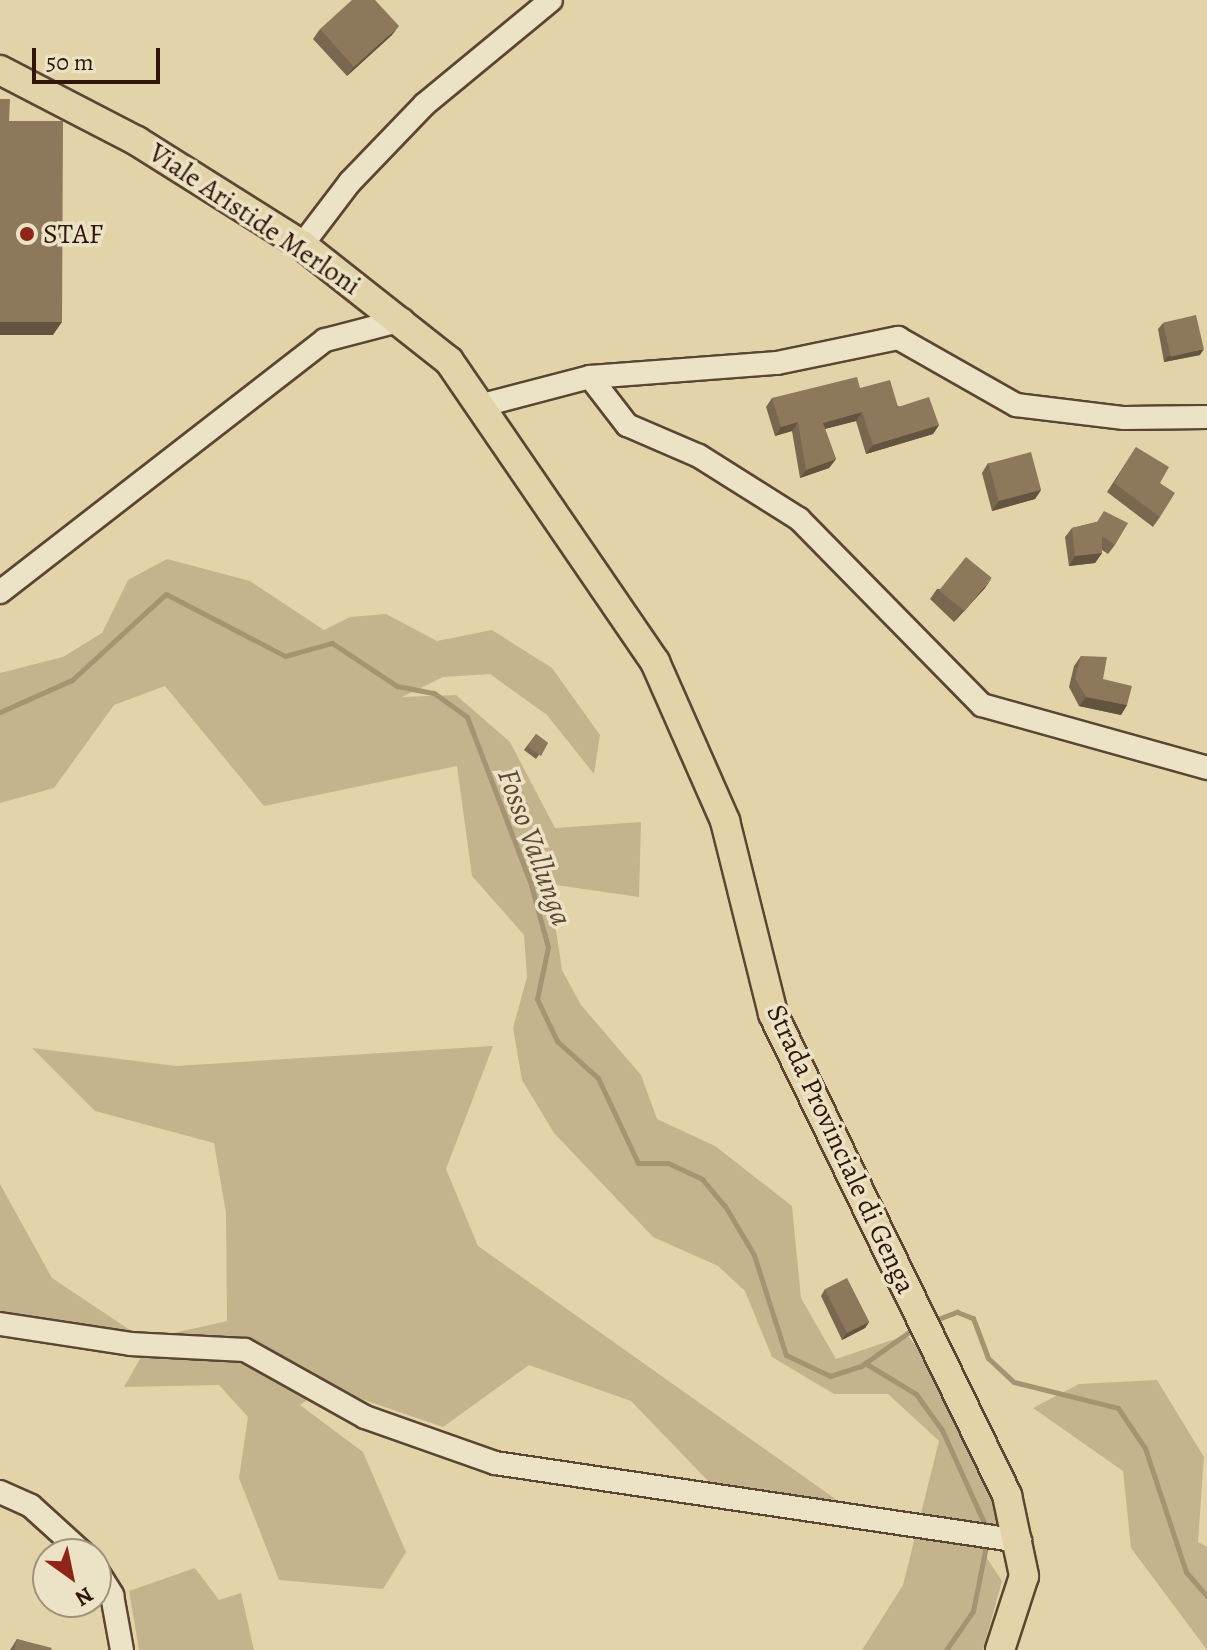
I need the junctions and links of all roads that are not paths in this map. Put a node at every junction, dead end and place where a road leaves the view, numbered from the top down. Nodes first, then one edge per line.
1 (551, 0) edge
2 (0, 70) edge
3 (302, 245) junction
4 (402, 320) junction
5 (590, 377) junction
6 (483, 405) junction
7 (1207, 417) edge
8 (0, 592) edge
9 (1207, 768) edge
10 (0, 1324) edge
11 (0, 1492) edge
12 (997, 1536) junction
13 (66, 1538) edge
14 (112, 1595) edge
15 (122, 1650) edge
16 (1000, 1650) edge

1 - 3 street
2 - 3 main road, Viale Aristide Merloni
3 - 4 main road, Viale Aristide Merloni
4 - 6 main road, Viale Aristide Merloni
4 - 8 street
5 - 6 street
5 - 7 street
5 - 9 street
6 - 12 main road, Strada Provinciale di Genga
10 - 12 street
11 - 13 street
12 - 16 main road, Strada Provinciale di Genga
14 - 15 street

